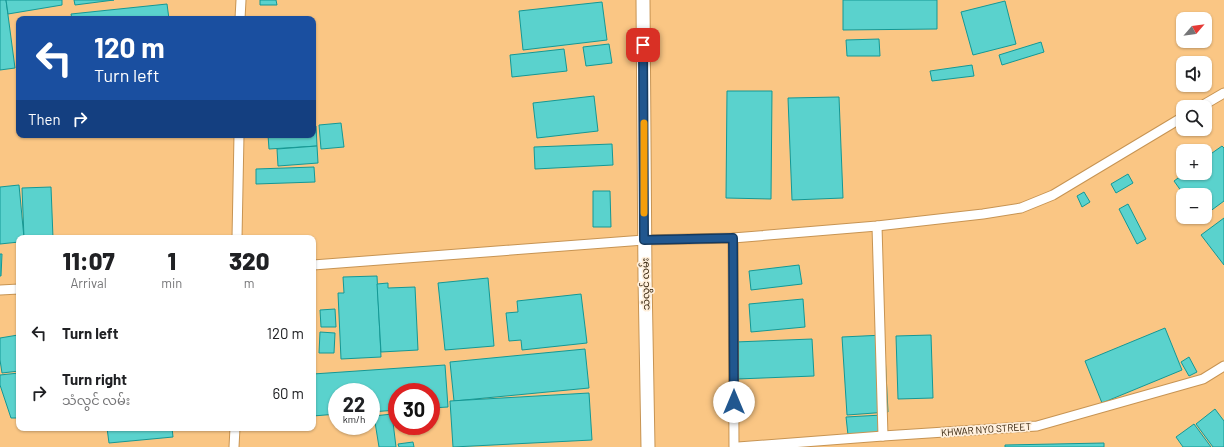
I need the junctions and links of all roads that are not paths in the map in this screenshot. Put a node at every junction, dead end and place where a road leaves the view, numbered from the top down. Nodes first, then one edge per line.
1 (241, 0) edge
2 (643, 0) edge
3 (240, 16) edge
4 (1224, 93) edge
5 (1212, 100) edge
6 (1176, 121) edge
7 (239, 138) edge
8 (877, 226) junction
9 (237, 235) edge
10 (733, 238) junction
11 (644, 240) junction
12 (316, 265) edge
13 (16, 289) edge
14 (0, 290) edge
15 (1224, 366) edge
16 (234, 431) edge
17 (883, 436) junction
18 (234, 447) edge
19 (648, 447) edge
20 (734, 447) edge
21 (738, 447) edge

1 - 3 street
2 - 11 street, သံလွင် လမ်း
4 - 5 street
6 - 8 street
7 - 9 street
8 - 10 street
8 - 17 street
10 - 11 street
10 - 20 street
11 - 12 street
11 - 19 street, သံလွင် လမ်း
13 - 14 street
15 - 17 street, KHWAR NYO STREET
16 - 18 street
17 - 21 street, KHWAR NYO STREET

